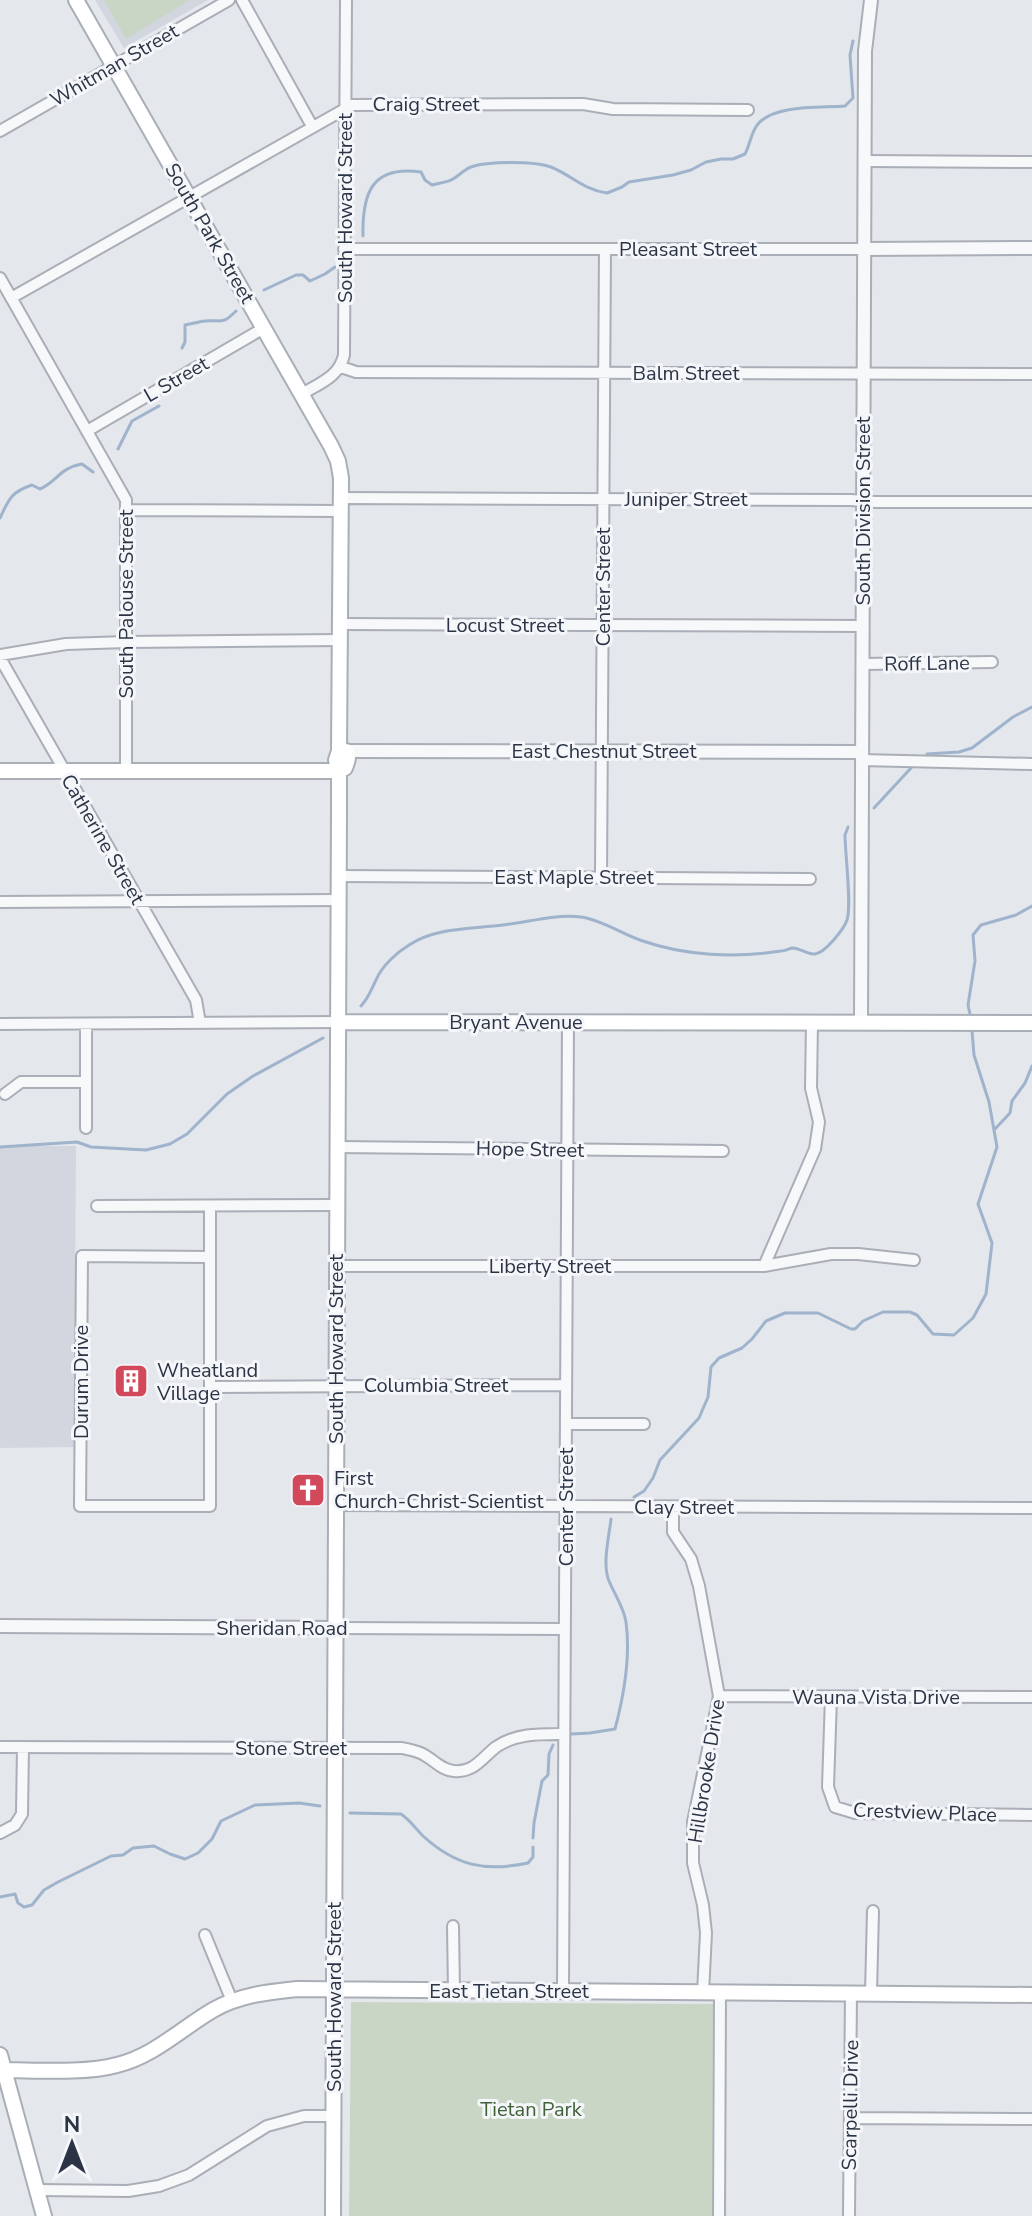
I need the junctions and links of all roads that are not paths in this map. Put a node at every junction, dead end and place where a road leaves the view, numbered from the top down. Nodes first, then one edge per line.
1 (76, 0) edge
2 (229, 0) edge
3 (242, 0) edge
4 (346, 0) edge
5 (871, 0) edge
6 (114, 66) junction
7 (345, 107) junction
8 (748, 110) dead end
9 (312, 126) junction
10 (0, 131) edge
11 (865, 161) junction
12 (1032, 162) edge
13 (189, 196) junction
14 (1032, 248) edge
15 (344, 249) junction
16 (605, 249) junction
17 (864, 249) junction
18 (0, 278) edge
19 (11, 298) junction
20 (264, 328) junction
21 (341, 367) junction
22 (604, 373) junction
23 (864, 373) junction
24 (1032, 374) edge
25 (302, 394) junction
26 (87, 431) junction
27 (603, 499) junction
28 (863, 501) junction
29 (1032, 502) edge
30 (341, 504) junction
31 (127, 510) junction
32 (340, 624) junction
33 (603, 625) junction
34 (862, 626) junction
35 (340, 640) junction
36 (126, 642) junction
37 (0, 656) edge
38 (992, 662) dead end
39 (863, 664) junction
40 (343, 751) junction
41 (602, 751) junction
42 (861, 756) junction
43 (1032, 764) edge
44 (0, 771) edge
45 (63, 771) junction
46 (126, 771) junction
47 (339, 771) junction
48 (339, 876) junction
49 (601, 877) junction
50 (810, 879) dead end
51 (339, 900) junction
52 (0, 902) edge
53 (138, 902) junction
54 (338, 1022) junction
55 (568, 1022) junction
56 (200, 1023) junction
57 (812, 1023) junction
58 (861, 1023) junction
59 (1032, 1023) edge
60 (0, 1024) edge
61 (86, 1024) junction
62 (86, 1082) junction
63 (5, 1094) dead end
64 (86, 1128) dead end
65 (337, 1147) junction
66 (567, 1149) junction
67 (723, 1151) dead end
68 (337, 1205) junction
69 (97, 1206) dead end
70 (210, 1206) junction
71 (210, 1257) junction
72 (914, 1260) dead end
73 (337, 1266) junction
74 (567, 1266) junction
75 (764, 1266) junction
76 (566, 1385) junction
77 (336, 1386) junction
78 (210, 1387) junction
79 (566, 1424) junction
80 (644, 1424) dead end
81 (336, 1505) junction
82 (566, 1506) junction
83 (673, 1507) junction
84 (1032, 1508) edge
85 (0, 1626) edge
86 (335, 1628) junction
87 (565, 1629) junction
88 (719, 1696) junction
89 (831, 1697) junction
90 (1032, 1697) edge
91 (564, 1734) junction
92 (0, 1747) edge
93 (23, 1747) junction
94 (335, 1749) junction
95 (1032, 1815) edge
96 (0, 1833) edge
97 (873, 1911) dead end
98 (453, 1926) dead end
99 (205, 1935) dead end
100 (334, 1990) junction
101 (454, 1991) junction
102 (563, 1991) junction
103 (703, 1993) junction
104 (720, 1993) junction
105 (851, 1993) junction
106 (871, 1993) junction
107 (1032, 1995) edge
108 (232, 2001) junction
109 (1, 2065) edge
110 (333, 2116) junction
111 (850, 2118) junction
112 (1032, 2119) edge
113 (37, 2190) junction
114 (44, 2216) edge
115 (333, 2216) edge
116 (719, 2216) edge
117 (849, 2216) edge

1 - 6 main road, South Park Street
2 - 6 street, Whitman Street
3 - 9 street
4 - 7 street, South Howard Street
5 - 11 street, South Division Street
6 - 10 street, Whitman Street
6 - 13 main road, South Park Street
7 - 8 street, Craig Street
7 - 9 street, Craig Street
7 - 15 street, South Howard Street
9 - 13 street, Craig Street
11 - 12 street
11 - 17 street, South Division Street
13 - 19 street, Craig Street
13 - 20 main road, South Park Street
14 - 17 street, Pleasant Street
15 - 16 street, Pleasant Street
15 - 21 street, South Howard Street
16 - 17 street, Pleasant Street
16 - 22 street, Center Street
17 - 23 street, South Division Street
18 - 19 street, South Palouse Street
19 - 26 street, South Palouse Street
20 - 25 main road, South Park Street
20 - 26 street, L Street
21 - 22 street, Balm Street
21 - 25 street
22 - 23 street, Balm Street
22 - 27 street, Center Street
23 - 24 street, Balm Street
23 - 28 street, South Division Street
25 - 30 main road, South Park Street
26 - 31 street, South Palouse Street
27 - 28 street, Juniper Street
27 - 30 street, Juniper Street
27 - 33 street, Center Street
28 - 29 street, Juniper Street
28 - 34 street, South Division Street
30 - 31 street, Juniper Street
30 - 32 main road
31 - 36 street, South Palouse Street
32 - 33 street, Locust Street
32 - 35 main road
33 - 34 street, Locust Street
33 - 41 street, Center Street
34 - 39 street, South Division Street
35 - 36 street
35 - 40 main road
36 - 37 street
36 - 46 street, South Palouse Street
37 - 45 street, Catherine Street
38 - 39 street, Roff Lane
39 - 42 street, South Division Street
40 - 41 street, East Chestnut Street
40 - 47 main road, South Howard Street
41 - 42 street, East Chestnut Street
41 - 49 street, Center Street
42 - 43 street, East Chestnut Street
42 - 58 street, South Division Street
44 - 45 main road
45 - 46 main road
45 - 53 street, Catherine Street
46 - 47 main road
47 - 48 main road, South Howard Street
48 - 49 street, East Maple Street
48 - 51 main road, South Howard Street
49 - 50 street, East Maple Street
51 - 53 street
51 - 54 main road, South Howard Street
52 - 53 street
53 - 56 street, Catherine Street
54 - 55 main road, Bryant Avenue
54 - 56 street, Bryant Avenue
54 - 65 main road, South Howard Street
55 - 57 main road, Bryant Avenue
55 - 66 street, Center Street
56 - 61 street, Bryant Avenue
57 - 58 main road, Bryant Avenue
57 - 75 street
58 - 59 main road, Bryant Avenue
60 - 61 street, Bryant Avenue
61 - 62 street
62 - 63 street
62 - 64 street
65 - 66 street, Hope Street
65 - 68 main road, South Howard Street
66 - 67 street, Hope Street
66 - 74 street, Center Street
68 - 70 street
68 - 73 main road, South Howard Street
69 - 70 street
70 - 71 street
71 - 78 street
71 - 78 street, Durum Drive
72 - 75 street, Liberty Street
73 - 74 street, Liberty Street
73 - 77 main road, South Howard Street
74 - 75 street, Liberty Street
74 - 76 street, Center Street
76 - 77 street, Columbia Street
76 - 79 street, Center Street
77 - 78 street, Columbia Street
77 - 81 main road, South Howard Street
79 - 80 street
79 - 82 street, Center Street
81 - 82 street, Clay Street
81 - 86 main road, South Howard Street
82 - 83 street, Clay Street
82 - 87 street, Center Street
83 - 84 street, Clay Street
83 - 88 street, Hillbrooke Drive
85 - 86 street, Sheridan Road
86 - 87 street, Sheridan Road
86 - 94 main road, South Howard Street
87 - 91 street, Center Street
88 - 89 street, Wauna Vista Drive
88 - 103 street, Hillbrooke Drive
89 - 90 street, Wauna Vista Drive
89 - 95 street, Crestview Place
91 - 94 street, Stone Street
91 - 102 street, Center Street
92 - 93 street, Stone Street
93 - 94 street, Stone Street
93 - 96 street
94 - 100 main road, South Howard Street
97 - 106 street
98 - 101 street
99 - 108 street
100 - 101 main road, East Tietan Street
100 - 108 main road, East Tietan Street
100 - 110 main road, South Howard Street
101 - 102 main road, East Tietan Street
102 - 103 main road, East Tietan Street
103 - 104 main road, East Tietan Street
104 - 105 main road, East Tietan Street
104 - 116 street
105 - 106 main road, East Tietan Street
105 - 111 street, Scarpelli Drive
106 - 107 main road, East Tietan Street
108 - 109 main road, East Tietan Street
109 - 113 main road
110 - 113 street
110 - 115 main road, South Howard Street
111 - 112 street
111 - 117 street, Scarpelli Drive
113 - 114 main road

